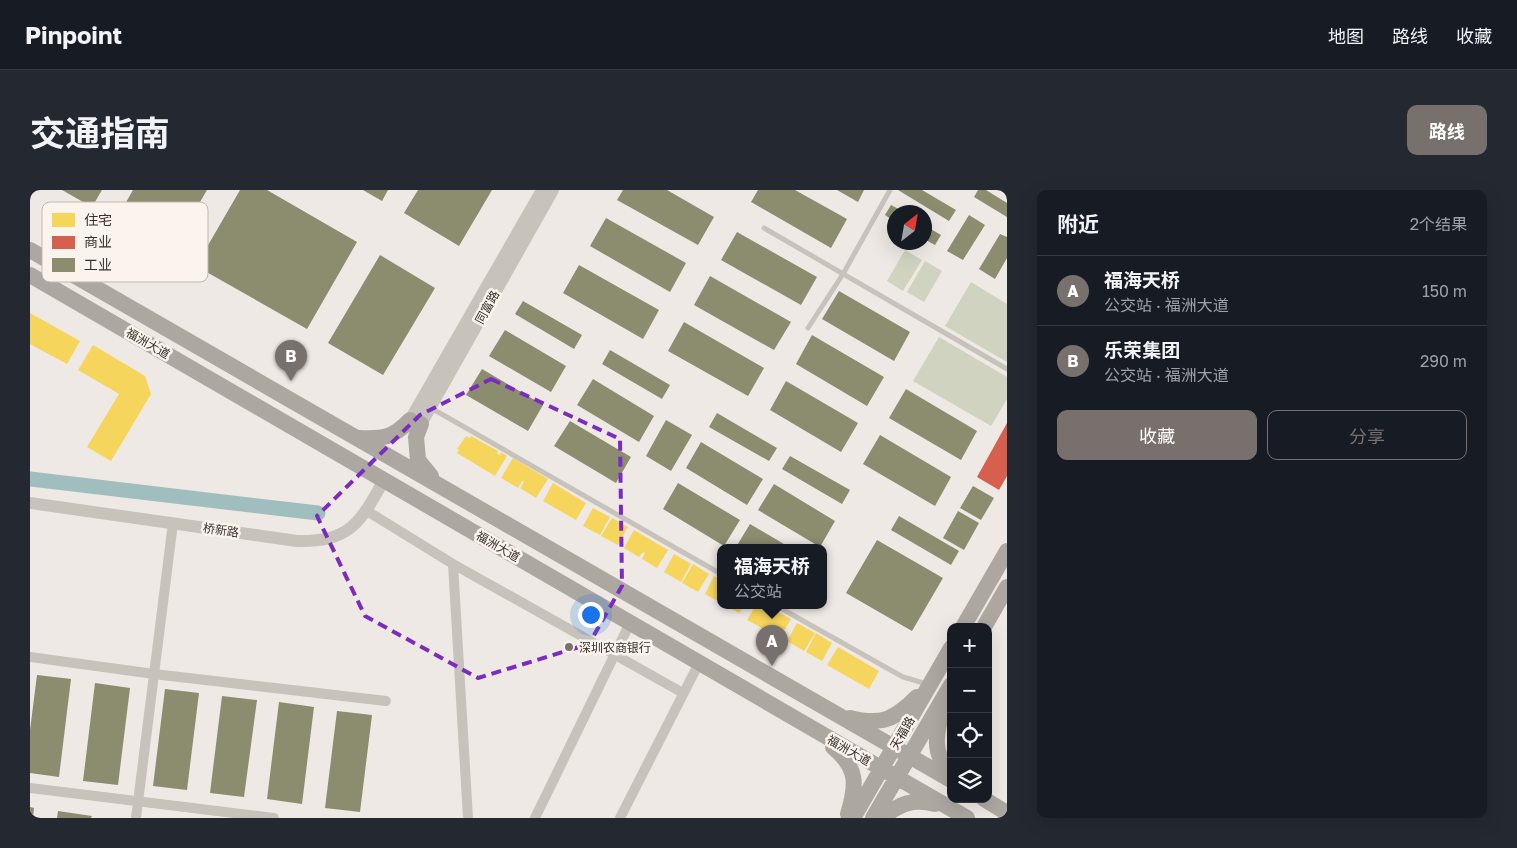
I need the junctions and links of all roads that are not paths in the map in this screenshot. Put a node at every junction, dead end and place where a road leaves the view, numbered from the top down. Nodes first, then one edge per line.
1 (542, 190) edge
2 (553, 190) edge
3 (890, 190) edge
4 (764, 228) dead end
5 (30, 250) edge
6 (42, 257) edge
7 (30, 274) edge
8 (843, 274) junction
9 (42, 281) edge
10 (44, 282) edge
11 (86, 282) edge
12 (808, 328) dead end
13 (1007, 369) edge
14 (431, 408) junction
15 (416, 422) junction
16 (358, 438) junction
17 (384, 480) junction
18 (437, 484) junction
19 (30, 502) edge
20 (367, 511) junction
21 (173, 523) junction
22 (1007, 551) edge
23 (453, 564) junction
24 (717, 572) edge
25 (1007, 587) edge
26 (782, 609) edge
27 (630, 623) junction
28 (965, 623) edge
29 (986, 623) edge
30 (614, 655) junction
31 (947, 655) edge
32 (30, 657) edge
33 (699, 663) junction
34 (154, 674) junction
35 (930, 685) junction
36 (947, 691) edge
37 (683, 693) junction
38 (947, 696) edge
39 (386, 701) dead end
40 (824, 708) junction
41 (810, 728) junction
42 (893, 748) junction
43 (909, 757) junction
44 (947, 768) edge
45 (881, 769) junction
46 (897, 778) junction
47 (947, 778) edge
48 (30, 788) edge
49 (138, 801) junction
50 (991, 803) edge
51 (1007, 812) edge
52 (964, 816) edge
53 (136, 818) edge
54 (274, 818) edge
55 (468, 818) edge
56 (535, 818) edge
57 (620, 818) edge
58 (847, 818) edge
59 (853, 818) edge
60 (873, 818) edge
61 (882, 818) edge

1 - 15 street, 同富路
2 - 14 street, 同富路
3 - 8 lane
4 - 8 lane
5 - 6 main road, 福洲大道
7 - 9 main road, 福洲大道
8 - 12 lane
8 - 13 lane
10 - 17 main road, 福洲大道
11 - 16 main road, 福洲大道
14 - 15 street, 同富路
14 - 24 lane
15 - 16 main road
15 - 18 main road
16 - 18 main road, 福洲大道
17 - 20 street, 桥新路
17 - 27 main road, 福洲大道
18 - 40 main road, 福洲大道
19 - 21 street, 桥新路
20 - 21 street, 桥新路
20 - 23 street
21 - 34 street
22 - 28 main road
23 - 30 street
23 - 55 street
25 - 29 main road
26 - 35 lane
27 - 30 street
27 - 33 main road, 福洲大道
30 - 37 street
30 - 56 street
31 - 35 main road, 天福路
32 - 34 street
33 - 37 street
33 - 41 main road, 福洲大道
34 - 39 street
34 - 49 street
35 - 40 main road
35 - 42 main road, 天福路
36 - 43 main road, 天福路
37 - 57 street
38 - 44 main road
40 - 42 main road, 福洲大道
41 - 45 main road, 福洲大道
41 - 58 main road
42 - 43 main road, 福洲大道
42 - 45 main road, 天福路
43 - 46 main road, 天福路
43 - 47 main road, 福洲大道
45 - 46 main road, 福洲大道
45 - 59 main road, 天福路
46 - 52 main road, 福洲大道
46 - 60 main road, 天福路
48 - 49 street
49 - 53 street
49 - 54 street
50 - 51 main road
52 - 61 main road

